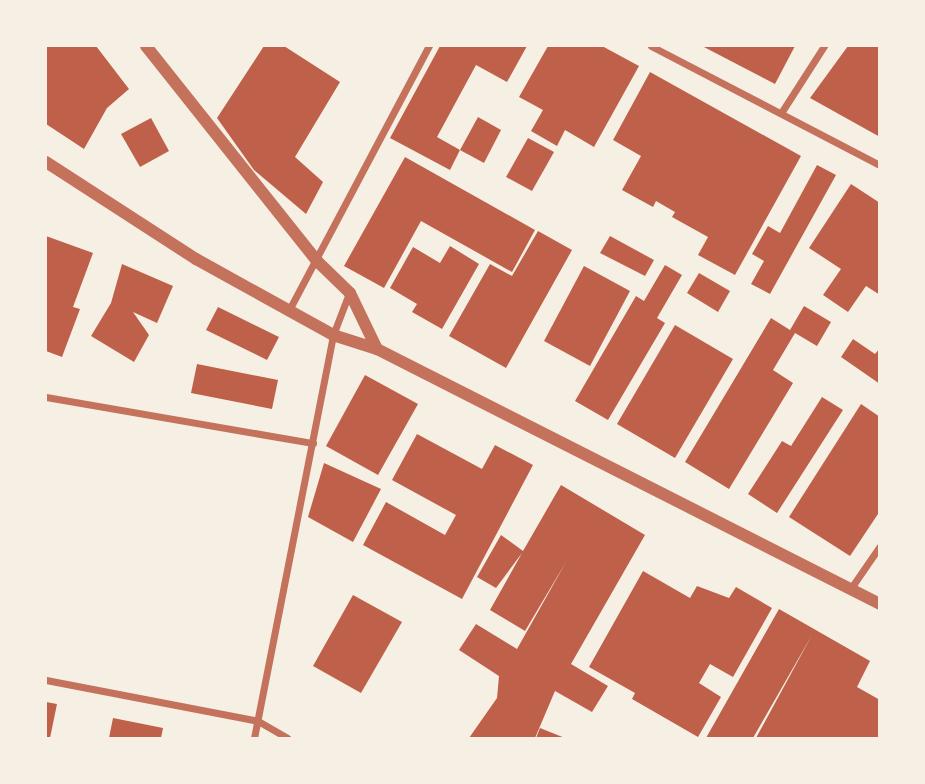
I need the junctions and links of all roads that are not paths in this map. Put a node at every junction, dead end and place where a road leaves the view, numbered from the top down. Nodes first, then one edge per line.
1 (146, 46) edge
2 (429, 46) edge
3 (651, 46) edge
4 (824, 46) edge
5 (781, 113) junction
6 (46, 162) edge
7 (880, 165) edge
8 (317, 261) junction
9 (350, 293) junction
10 (289, 310) junction
11 (333, 335) junction
12 (377, 349) junction
13 (46, 397) edge
14 (313, 443) junction
15 (880, 546) edge
16 (851, 588) junction
17 (880, 604) edge
18 (46, 680) edge
19 (258, 721) junction
20 (254, 738) edge
21 (288, 738) edge

1 - 8 street
2 - 8 street
3 - 5 street
4 - 5 street
5 - 7 street
6 - 10 street
8 - 9 street
8 - 10 street
9 - 11 street
9 - 12 street
10 - 11 street
11 - 12 street
11 - 14 street
12 - 16 street
13 - 14 street
14 - 19 street
15 - 16 street
16 - 17 street
18 - 19 street
19 - 20 street
19 - 21 street

